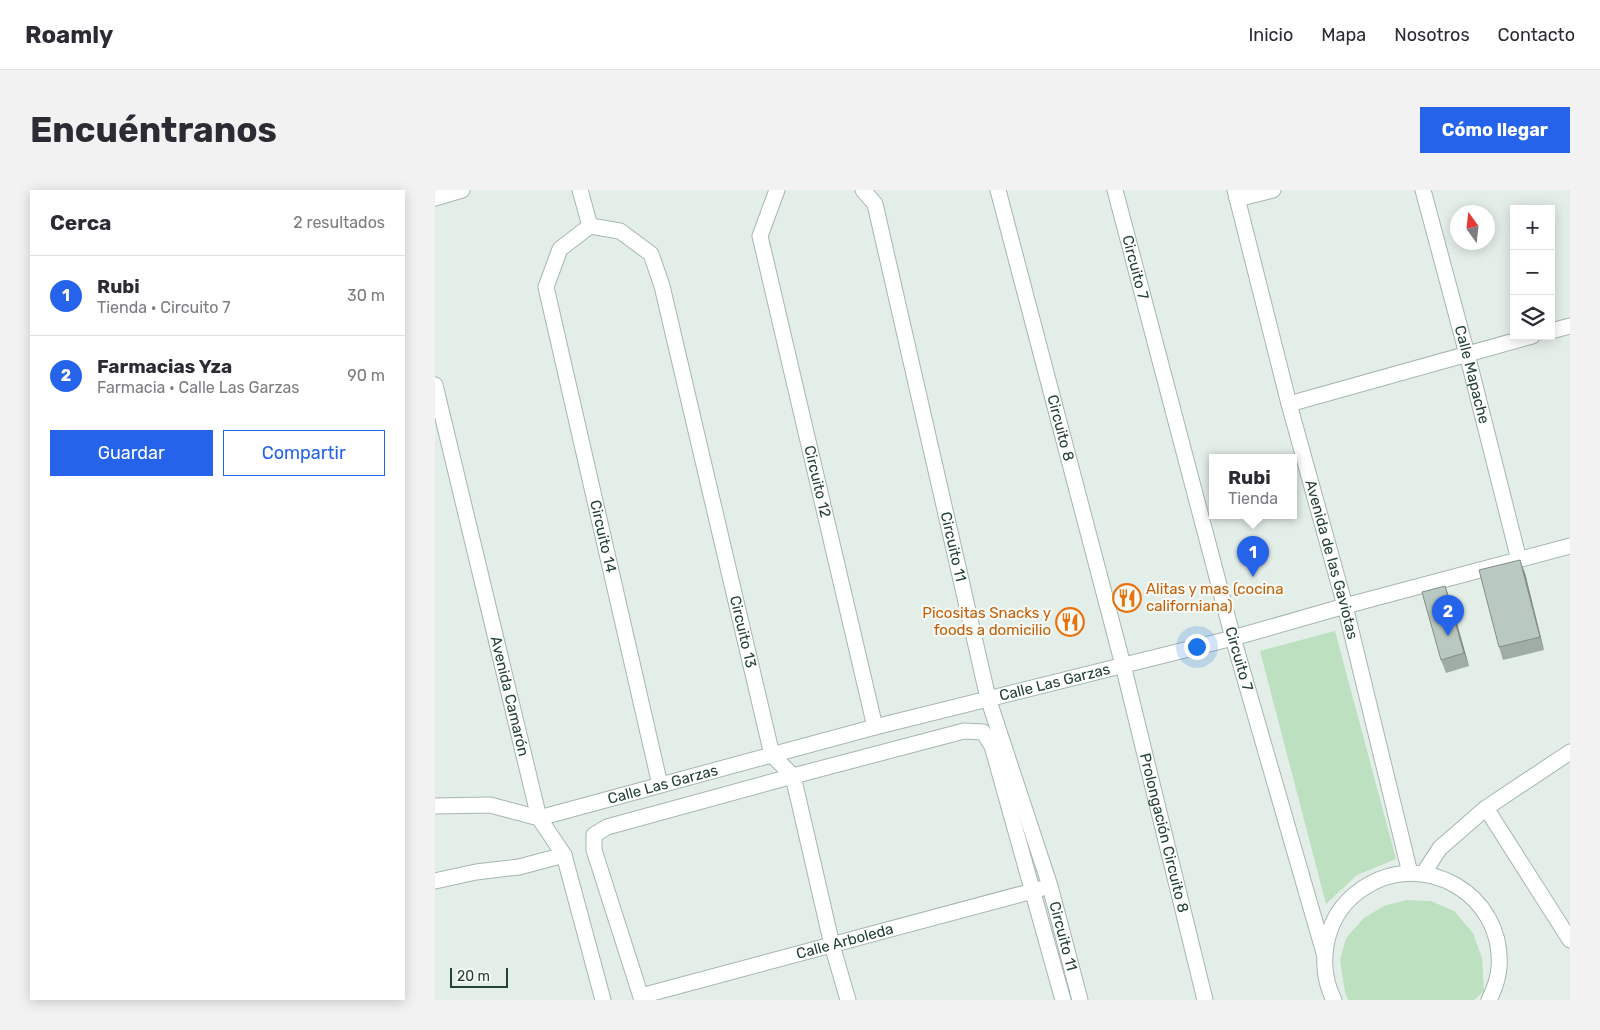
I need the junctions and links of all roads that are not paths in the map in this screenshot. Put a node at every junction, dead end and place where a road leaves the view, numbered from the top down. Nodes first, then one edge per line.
1 (462, 190) edge
2 (580, 190) edge
3 (777, 190) edge
4 (863, 190) edge
5 (998, 190) edge
6 (1115, 190) edge
7 (1273, 190) edge
8 (1423, 190) edge
9 (1236, 194) edge
10 (435, 198) edge
11 (589, 226) junction
12 (1570, 326) edge
13 (1555, 330) edge
14 (1518, 340) edge
15 (1467, 354) junction
16 (435, 385) edge
17 (1289, 404) junction
18 (1570, 546) edge
19 (1519, 560) junction
20 (1345, 606) junction
21 (1233, 638) junction
22 (1123, 666) junction
23 (987, 698) junction
24 (875, 727) junction
25 (1570, 752) edge
26 (772, 756) junction
27 (793, 776) junction
28 (660, 785) junction
29 (435, 806) edge
30 (1486, 808) junction
31 (539, 818) junction
32 (564, 855) junction
33 (1416, 874) junction
34 (435, 881) edge
35 (1050, 886) junction
36 (1033, 891) junction
37 (1570, 940) edge
38 (832, 945) junction
39 (1324, 953) junction
40 (642, 998) edge
41 (603, 1000) edge
42 (848, 1000) edge
43 (1063, 1000) edge
44 (1080, 1000) edge
45 (1205, 1000) edge
46 (1334, 1000) edge
47 (1489, 1000) edge

1 - 10 street
2 - 11 street
3 - 24 street, Circuito 12
4 - 23 street, Circuito 11
5 - 22 street, Circuito 8
6 - 21 street, Circuito 7
7 - 9 street
8 - 15 street, Calle Mapache
9 - 17 street, Avenida de las Gaviotas
11 - 26 street, Circuito 13
11 - 28 street, Circuito 14
12 - 13 street
14 - 15 street
15 - 17 street
15 - 19 street, Calle Mapache
16 - 31 street, Avenida Camarón
17 - 20 street, Avenida de las Gaviotas
18 - 19 street, Calle Las Garzas
19 - 20 street, Calle Las Garzas
20 - 21 street, Calle Las Garzas
20 - 33 street, Avenida de las Gaviotas
21 - 22 street, Calle Las Garzas
21 - 39 street, Circuito 7
22 - 23 street, Calle Las Garzas
22 - 45 street, Prolongación Circuito 8
23 - 24 street, Calle Las Garzas
23 - 35 street, Circuito 11
24 - 26 street, Calle Las Garzas
25 - 30 street
26 - 27 street
26 - 28 street, Calle Las Garzas
27 - 36 street
27 - 38 street
27 - 40 street
28 - 31 street, Calle Las Garzas
29 - 31 street
30 - 33 street
30 - 37 street
31 - 32 street, Avenida Camarón
32 - 34 street
32 - 41 street, Avenida Camarón
33 - 39 street
33 - 47 street
35 - 36 street, Calle Arboleda
35 - 44 street, Circuito 11
36 - 38 street, Calle Arboleda
36 - 43 street
38 - 40 street, Calle Arboleda
38 - 42 street
39 - 46 street

